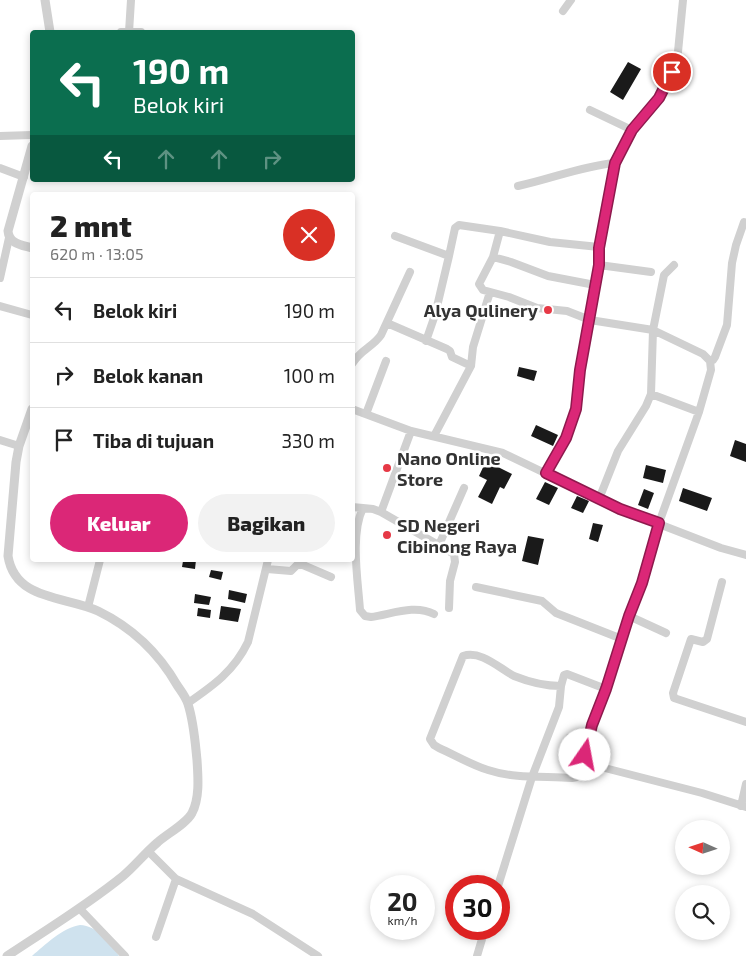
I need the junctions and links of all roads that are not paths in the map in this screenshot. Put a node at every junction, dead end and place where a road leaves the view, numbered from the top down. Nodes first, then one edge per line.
1 (45, 0) edge
2 (132, 0) edge
3 (571, 0) edge
4 (683, 0) edge
5 (563, 11) dead end
6 (50, 30) edge
7 (126, 30) edge
8 (590, 110) dead end
9 (632, 130) junction
10 (30, 135) edge
11 (0, 136) edge
12 (30, 154) edge
13 (615, 163) junction
14 (0, 168) edge
15 (24, 177) junction
16 (518, 186) dead end
17 (744, 222) dead end
18 (500, 231) junction
19 (395, 236) dead end
20 (9, 238) junction
21 (30, 247) edge
22 (599, 248) junction
23 (449, 256) junction
24 (493, 257) junction
25 (674, 264) dead end
26 (599, 265) junction
27 (410, 272) dead end
28 (651, 272) dead end
29 (0, 278) edge
30 (595, 285) junction
31 (490, 292) junction
32 (0, 306) edge
33 (30, 314) edge
34 (590, 320) junction
35 (387, 323) junction
36 (653, 330) junction
37 (426, 340) junction
38 (355, 360) edge
39 (386, 360) dead end
40 (710, 361) junction
41 (471, 366) junction
42 (651, 394) junction
43 (355, 410) edge
44 (699, 412) junction
45 (366, 414) junction
46 (30, 415) edge
47 (411, 431) junction
48 (434, 436) junction
49 (0, 440) edge
50 (19, 446) junction
51 (546, 473) junction
52 (464, 488) dead end
53 (599, 499) junction
54 (355, 507) edge
55 (363, 508) junction
56 (381, 512) junction
57 (659, 523) junction
58 (439, 545) junction
59 (746, 555) edge
60 (99, 562) edge
61 (268, 562) edge
62 (267, 569) junction
63 (331, 577) dead end
64 (722, 582) dead end
65 (476, 587) dead end
66 (88, 607) junction
67 (449, 608) dead end
68 (434, 614) dead end
69 (629, 616) junction
70 (666, 633) dead end
71 (622, 639) junction
72 (561, 686) junction
73 (606, 689) junction
74 (188, 702) junction
75 (746, 722) edge
76 (569, 738) dead end
77 (587, 743) junction
78 (589, 763) junction
79 (532, 777) junction
80 (746, 784) edge
81 (744, 807) edge
82 (148, 851) junction
83 (501, 875) edge
84 (176, 879) junction
85 (80, 908) junction
86 (156, 937) dead end
87 (481, 940) edge
88 (8, 956) edge
89 (125, 956) edge
90 (318, 956) edge
91 (476, 956) edge

1 - 6 street
2 - 7 street
3 - 5 street
4 - 9 street
8 - 9 street
9 - 13 street
10 - 11 street
12 - 15 street
13 - 16 street
13 - 22 street
14 - 15 street
15 - 20 street
17 - 40 street
18 - 22 street
18 - 23 street
18 - 24 street
19 - 23 street
20 - 21 street
20 - 29 street
22 - 26 street
23 - 37 street
24 - 30 street
24 - 31 street
25 - 36 street
26 - 28 street
26 - 30 street
27 - 35 street
30 - 34 street
31 - 34 street
31 - 41 street
32 - 33 street
34 - 36 street
34 - 51 street
35 - 37 street
35 - 38 street
36 - 40 street
36 - 42 street
37 - 41 street
39 - 45 street
40 - 44 street
41 - 48 street
42 - 44 street
42 - 53 street
43 - 45 street
44 - 57 street
45 - 47 street
46 - 50 street
47 - 48 street
47 - 56 street
48 - 51 street
49 - 50 street
50 - 66 street
51 - 53 street
52 - 58 street
53 - 57 street
54 - 55 street
55 - 56 street
55 - 68 street
56 - 58 street
57 - 59 street
57 - 69 street
58 - 67 street
60 - 66 street
61 - 62 street
62 - 63 street
62 - 74 street
64 - 75 street
65 - 71 street
66 - 74 street
69 - 70 street
69 - 71 street
71 - 73 street
72 - 73 street
72 - 79 street
72 - 79 street
73 - 77 street
74 - 82 street
76 - 77 street
77 - 78 street
78 - 79 street
78 - 81 street
79 - 83 street
80 - 81 street
82 - 84 street
82 - 85 street
84 - 86 street
84 - 90 street
85 - 88 street
85 - 89 street
87 - 91 street

